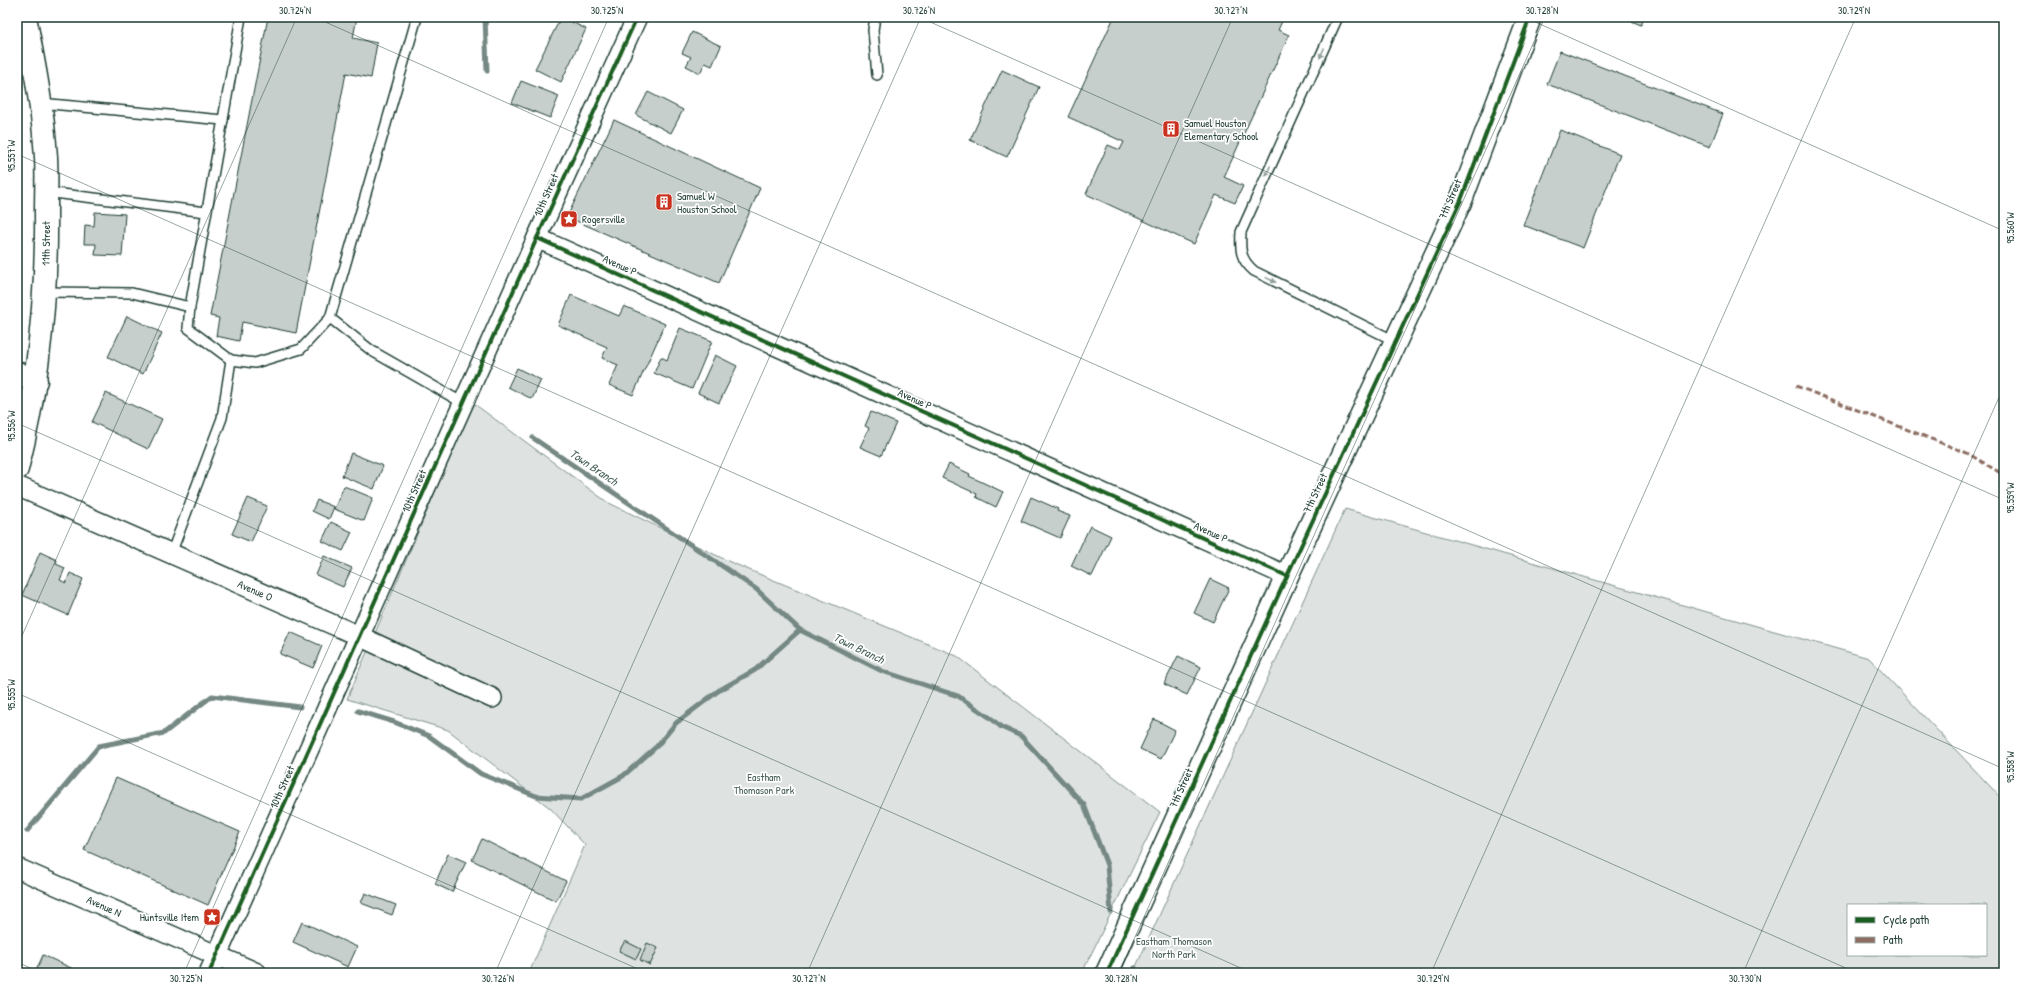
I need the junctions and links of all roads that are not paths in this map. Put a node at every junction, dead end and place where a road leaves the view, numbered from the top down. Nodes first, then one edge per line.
1 (25, 17) edge
2 (241, 17) edge
3 (417, 17) edge
4 (637, 17) edge
5 (876, 17) edge
6 (1338, 17) edge
7 (1530, 17) edge
8 (877, 75) dead end
9 (40, 103) junction
10 (223, 120) junction
11 (46, 192) junction
12 (206, 212) junction
13 (537, 238) junction
14 (45, 292) junction
15 (190, 307) junction
16 (330, 318) junction
17 (1395, 341) junction
18 (231, 360) junction
19 (27, 377) edge
20 (463, 403) junction
21 (17, 469) edge
22 (17, 486) edge
23 (170, 554) junction
24 (1287, 576) junction
25 (359, 636) junction
26 (492, 698) dead end
27 (17, 868) edge
28 (217, 955) junction
29 (209, 973) edge
30 (257, 973) edge
31 (1107, 973) edge

1 - 9 street, 11th Street
2 - 10 lane
3 - 16 lane
4 - 13 street, 10th Street
5 - 8 lane
6 -> 17 lane
7 - 17 street, 7th Street
9 - 10 lane
9 - 11 street, 11th Street
10 - 12 lane
11 - 12 lane
11 - 14 street, 11th Street
12 - 15 lane
13 - 20 street, 10th Street
13 - 24 street, Avenue P
14 - 15 lane
14 - 19 street, 11th Street
15 - 18 lane
16 - 18 lane
16 - 20 lane
17 - 24 street, 7th Street
18 - 23 lane
19 - 21 street, 11th Street
20 - 25 street, 10th Street
22 - 23 street, Avenue O
23 - 25 street, Avenue O
24 - 31 street, 7th Street
25 - 26 street, Avenue O
25 - 28 street, 10th Street
27 - 28 street, Avenue N
28 - 29 street, 10th Street
28 - 30 street, Avenue N

